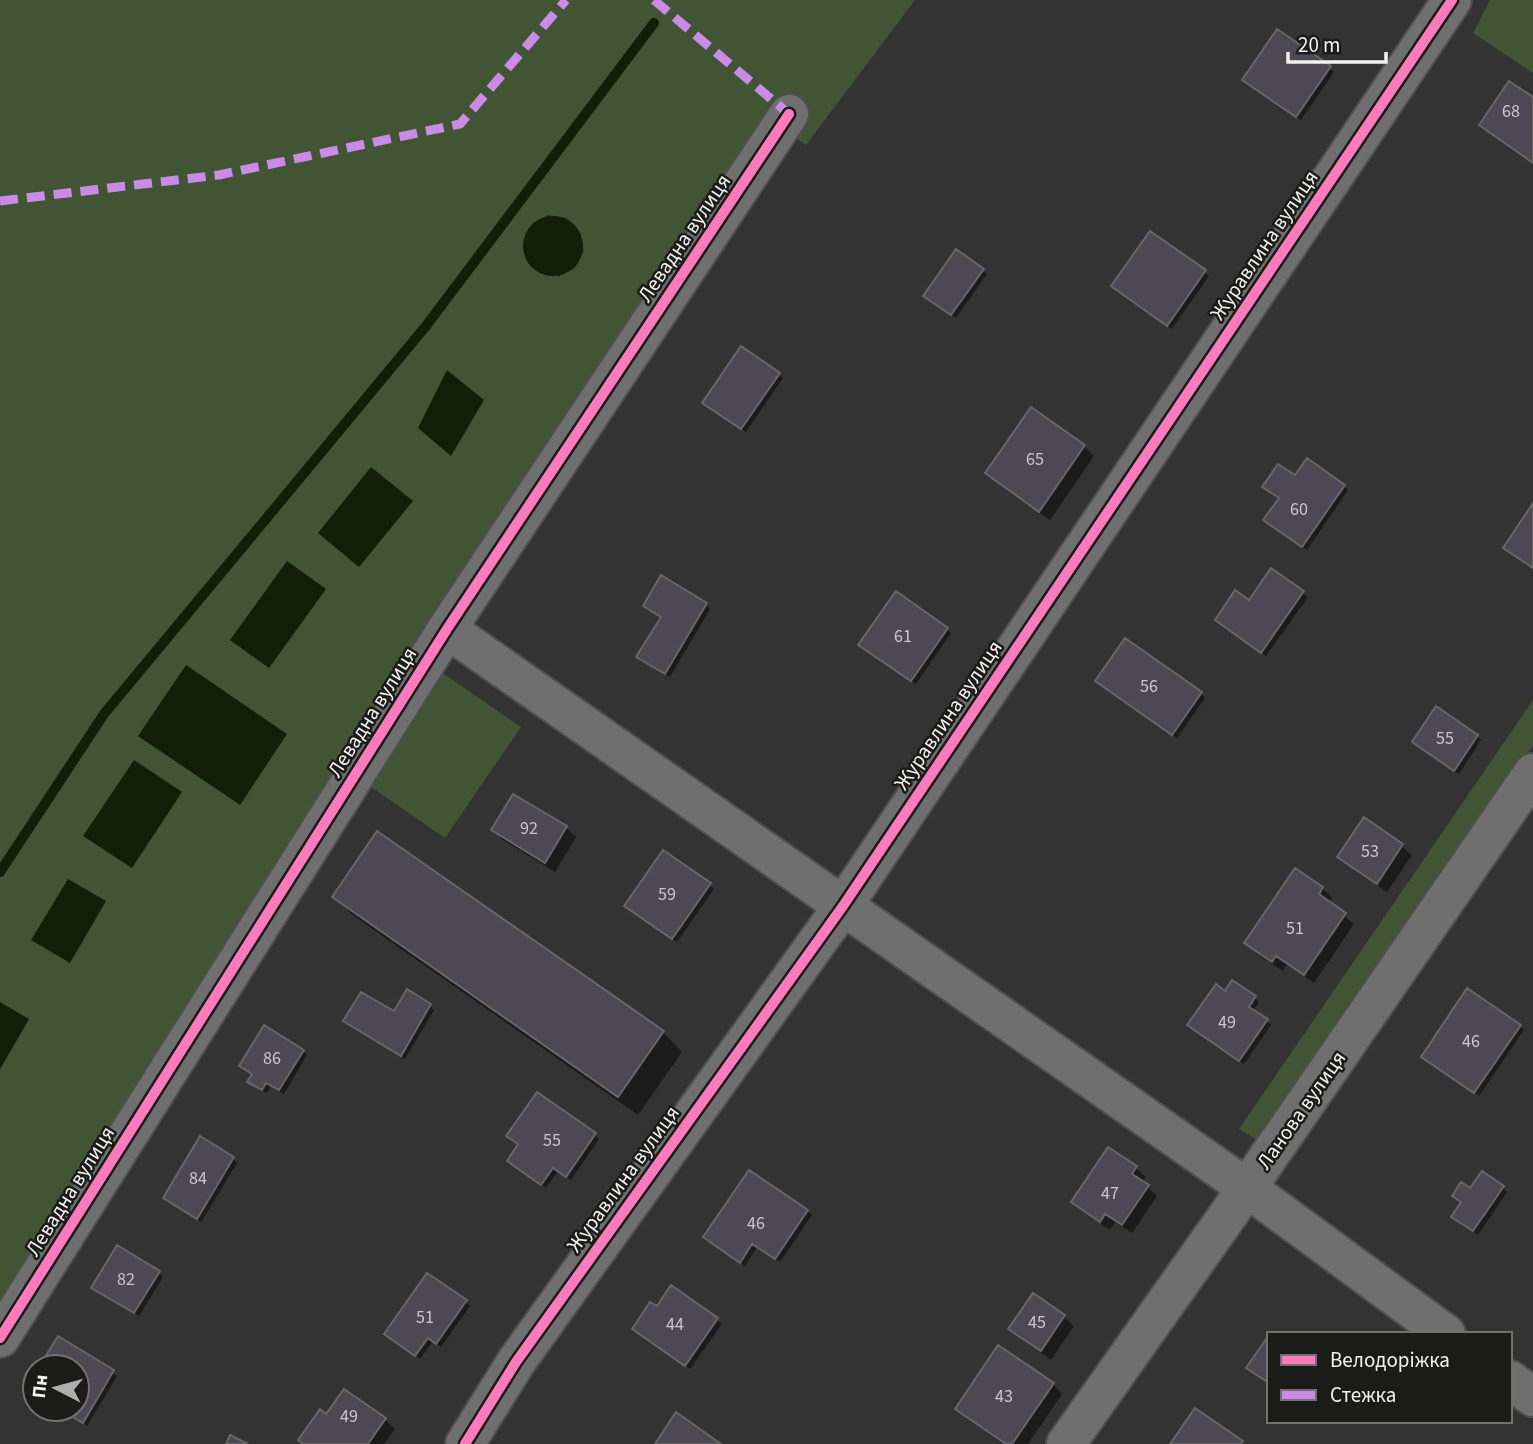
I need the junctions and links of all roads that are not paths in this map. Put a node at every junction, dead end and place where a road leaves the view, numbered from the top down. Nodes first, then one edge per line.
1 (1452, 0) edge
2 (789, 114) dead end
3 (447, 629) junction
4 (1533, 773) edge
5 (843, 906) junction
6 (1247, 1188) junction
7 (1443, 1332) edge
8 (0, 1338) edge
9 (1512, 1381) edge
10 (1533, 1397) edge
11 (465, 1444) edge
12 (1066, 1444) edge

1 - 5 street, Журавлина вулиця
2 - 3 street, Левадна вулиця
3 - 5 street
3 - 8 street, Левадна вулиця
4 - 6 street, Ланова вулиця
5 - 6 street
5 - 11 street, Журавлина вулиця
6 - 7 street
6 - 12 street, Ланова вулиця
9 - 10 street

